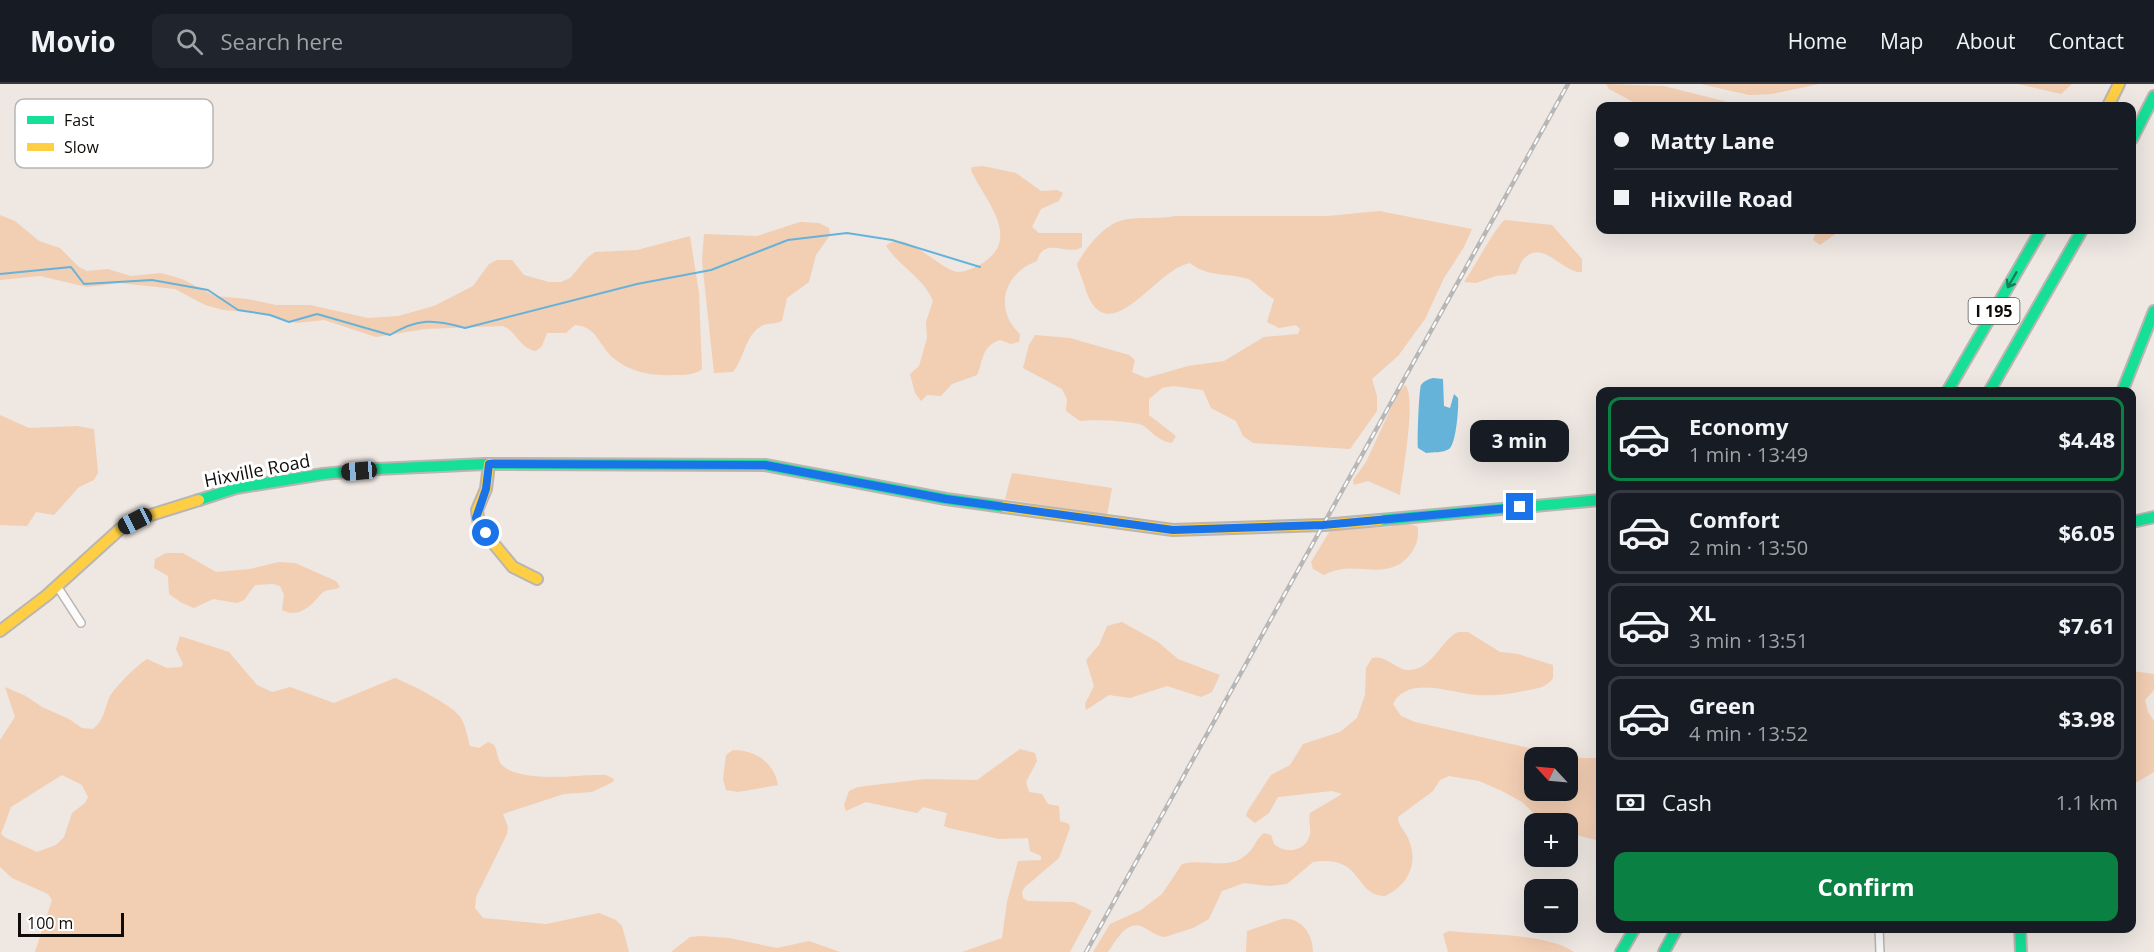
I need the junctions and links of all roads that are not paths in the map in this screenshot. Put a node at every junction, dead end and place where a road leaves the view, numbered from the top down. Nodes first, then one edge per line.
1 (2118, 84) edge
2 (2154, 96) edge
3 (2110, 102) edge
4 (2136, 131) edge
5 (2039, 234) edge
6 (2080, 234) edge
7 (2154, 310) edge
8 (1950, 387) edge
9 (1992, 387) edge
10 (2124, 387) edge
11 (489, 464) junction
12 (1596, 500) edge
13 (2154, 517) edge
14 (2136, 521) edge
15 (537, 579) dead end
16 (57, 586) junction
17 (81, 623) dead end
18 (0, 631) edge
19 (1632, 933) edge
20 (1674, 933) edge
21 (1879, 933) edge
22 (2020, 933) edge
23 (1621, 952) edge
24 (1664, 952) edge
25 (1880, 952) edge
26 (2021, 952) edge

1 - 3 main road
2 - 4 main road
5 -> 8 main road, I 195
6 - 9 main road, I 195
7 - 10 main road
11 - 12 main road, Hixville Road
11 - 15 main road
11 - 16 main road, Hixville Road
13 - 14 main road
16 - 17 street
16 - 18 main road, Hixville Road
19 - 23 main road
20 - 24 main road
21 - 25 street
22 - 26 main road

